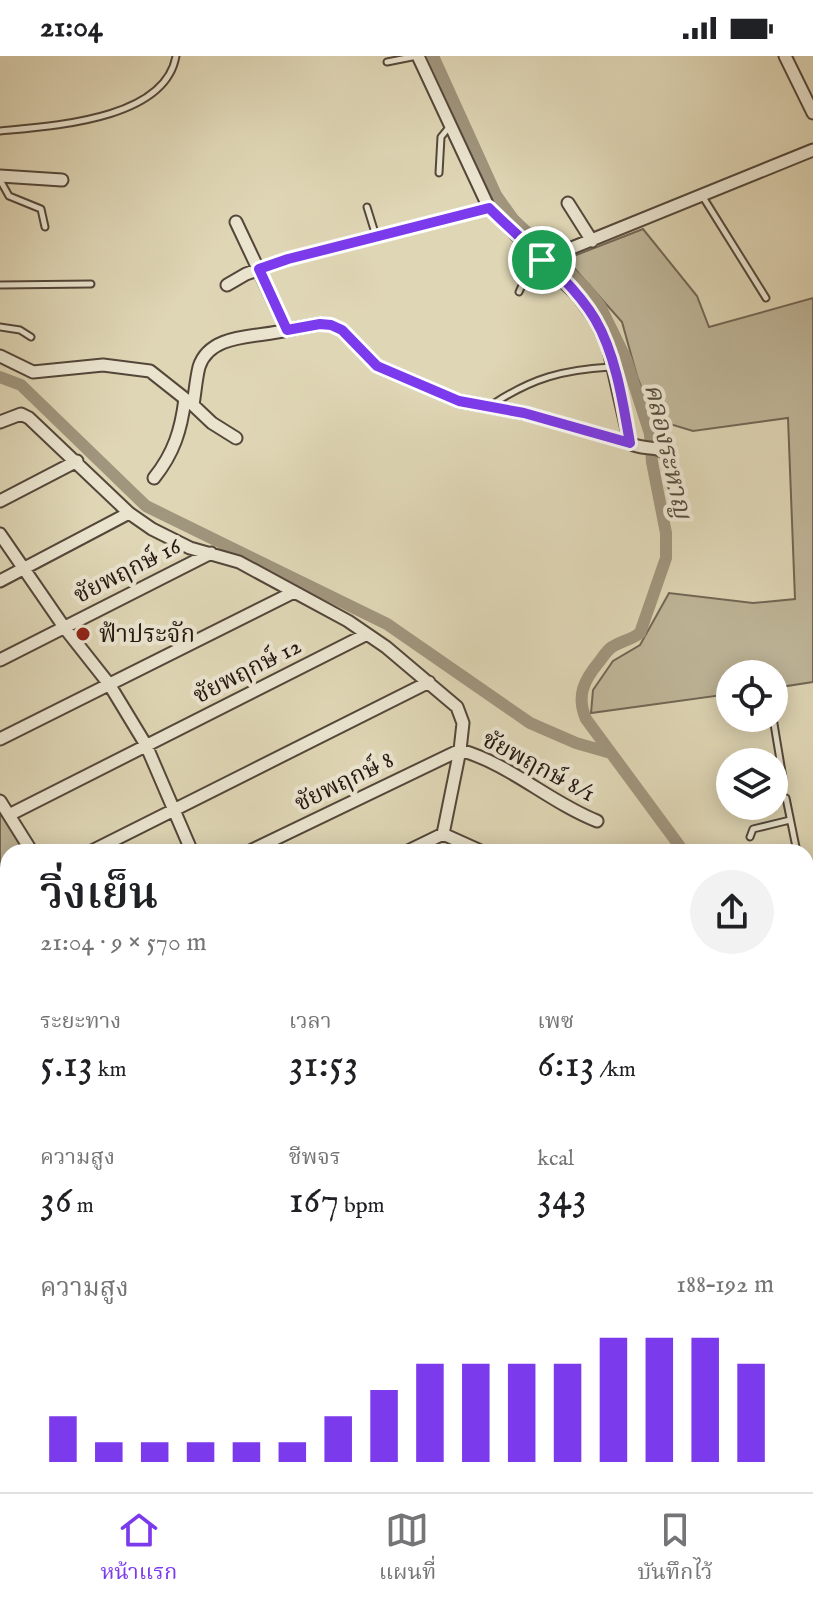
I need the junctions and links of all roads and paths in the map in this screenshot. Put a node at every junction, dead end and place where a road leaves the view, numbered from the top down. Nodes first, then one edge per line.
1 (176, 56) edge
2 (418, 56) edge
3 (785, 56) edge
4 (387, 62) dead end
5 (813, 113) edge
6 (451, 125) junction
7 (0, 131) edge
8 (813, 150) edge
9 (439, 173) dead end
10 (0, 178) edge
11 (62, 180) dead end
12 (702, 196) junction
13 (568, 203) dead end
14 (367, 207) dead end
15 (489, 208) junction
16 (236, 222) dead end
17 (45, 227) dead end
18 (377, 237) junction
19 (592, 241) junction
20 (549, 257) junction
21 (259, 269) junction
22 (91, 284) dead end
23 (0, 285) edge
24 (227, 285) dead end
25 (519, 292) dead end
26 (766, 298) dead end
27 (0, 327) edge
28 (287, 330) junction
29 (31, 337) dead end
30 (0, 356) edge
31 (613, 367) junction
32 (189, 402) junction
33 (488, 407) junction
34 (0, 422) edge
35 (236, 438) dead end
36 (635, 446) junction
37 (77, 461) junction
38 (154, 478) dead end
39 (678, 498) dead end
40 (0, 501) edge
41 (129, 513) junction
42 (0, 534) edge
43 (211, 553) junction
44 (23, 569) junction
45 (0, 581) edge
46 (294, 592) junction
47 (64, 627) junction
48 (367, 634) junction
49 (0, 660) edge
50 (429, 682) junction
51 (109, 684) junction
52 (0, 739) edge
53 (146, 745) junction
54 (460, 750) junction
55 (0, 801) edge
56 (174, 809) junction
57 (788, 809) edge
58 (9, 815) junction
59 (790, 820) junction
60 (597, 821) dead end
61 (443, 834) junction
62 (750, 837) dead end
63 (27, 844) edge
64 (106, 844) edge
65 (189, 844) edge
66 (265, 844) edge
67 (422, 844) edge
68 (465, 844) edge
69 (795, 844) edge

1 - 7 lane
2 - 4 lane
2 - 6 street
3 - 5 street
6 - 9 lane
6 - 15 street
8 - 12 street
10 - 11 street
10 - 17 lane
12 - 19 street
12 - 26 lane
13 - 19 street
14 - 18 lane
15 - 18 street
15 - 20 street
16 - 21 street
18 - 21 street
19 - 20 street
20 - 25 lane
20 - 31 street
21 - 24 street
21 - 28 street
22 - 23 lane
27 - 29 lane
28 - 32 street
28 - 33 street
30 - 32 street
31 - 33 lane
31 - 36 street
32 - 35 street
32 - 38 street
33 - 36 street
34 - 37 street
36 - 39 street
37 - 40 street
37 - 41 street
41 - 43 street
41 - 44 street
42 - 44 street
43 - 46 street
43 - 47 street, ชัยพฤกษ์ 16
44 - 45 street
44 - 47 street
46 - 48 street
46 - 51 street
47 - 49 street, ชัยพฤกษ์ 16
47 - 51 street
48 - 50 street
48 - 53 street, ชัยพฤกษ์ 12
50 - 54 street
50 - 56 street
51 - 52 street
51 - 53 street
53 - 56 street
53 - 58 street, ชัยพฤกษ์ 12
54 - 60 street, ชัยพฤกษ์ 8/1
54 - 61 street
54 - 66 street, ชัยพฤกษ์ 8
55 - 58 street
56 - 64 street
56 - 65 street
57 - 59 lane
58 - 63 street
59 - 62 lane
59 - 69 lane
61 - 67 street
61 - 68 street

